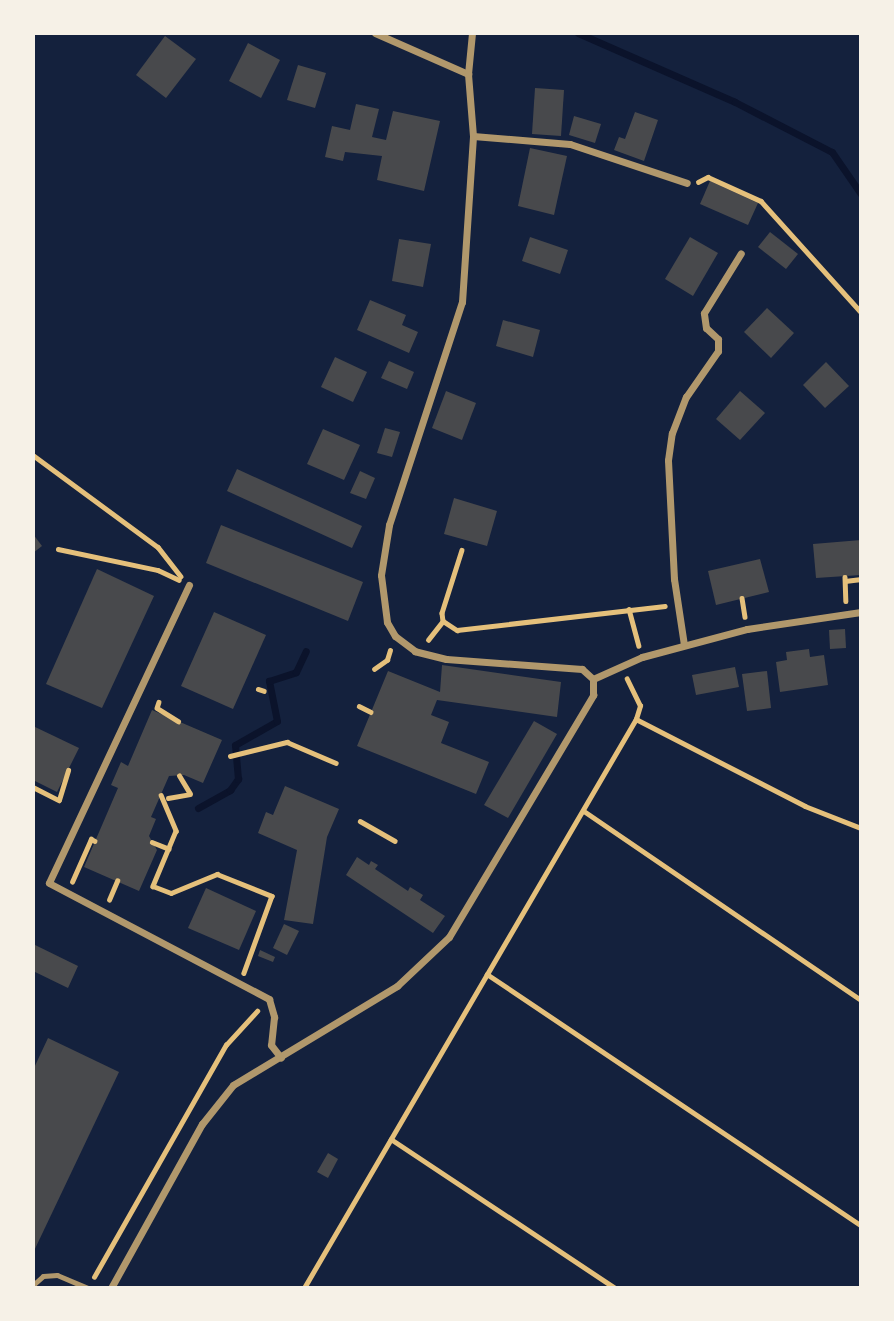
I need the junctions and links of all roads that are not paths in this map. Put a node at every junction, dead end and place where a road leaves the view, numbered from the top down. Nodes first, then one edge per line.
1 (375, 33) edge
2 (472, 33) edge
3 (468, 74) junction
4 (473, 136) junction
5 (687, 183) road end
6 (741, 253) dead end
7 (189, 585) road end
8 (861, 612) edge
9 (684, 645) junction
10 (593, 679) junction
11 (281, 1058) junction
12 (33, 1285) edge
13 (88, 1288) edge
14 (111, 1288) edge

1 - 3 street
2 - 3 street
3 - 4 street
4 - 5 street
4 - 10 street
6 - 9 street
7 - 11 street
8 - 9 street
9 - 10 street
10 - 11 street
11 - 14 street
12 - 13 lane

